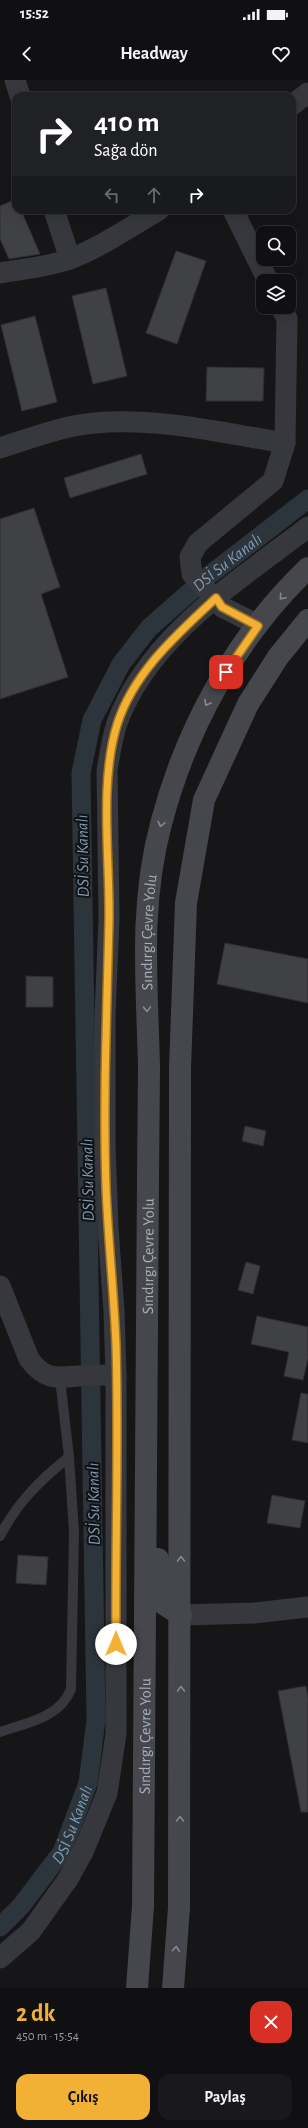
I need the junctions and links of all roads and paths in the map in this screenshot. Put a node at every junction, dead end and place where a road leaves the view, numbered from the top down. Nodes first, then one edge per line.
1 (15, 80) edge
2 (19, 92) edge
3 (308, 94) edge
4 (296, 102) edge
5 (55, 214) edge
6 (152, 214) edge
7 (235, 214) edge
8 (70, 259) junction
9 (0, 273) edge
10 (265, 274) edge
11 (284, 314) edge
12 (285, 443) junction
13 (0, 448) edge
14 (308, 527) edge
15 (308, 568) edge
16 (213, 595) junction
17 (308, 620) edge
18 (258, 626) junction
19 (0, 1286) edge
20 (109, 1375) junction
21 (70, 1377) junction
22 (146, 1448) junction
23 (69, 1456) junction
24 (0, 1536) edge
25 (308, 1607) edge
26 (181, 1615) junction
27 (0, 1732) edge
28 (0, 1958) edge
29 (137, 1988) edge
30 (174, 1988) edge

1 - 2 street
3 - 4 street
5 - 8 street
6 - 8 street
7 - 10 street
8 - 9 street
11 - 12 street
12 - 13 street
12 - 16 street
14 - 16 street
15 -> 18 main road, Sındırgı Çevre Yolu
16 - 18 street
16 - 20 street
26 -> 17 main road, Sındırgı Çevre Yolu
18 -> 22 main road, Sındırgı Çevre Yolu
19 - 21 street
20 - 21 street
20 - 28 street
21 - 23 lane
22 - 26 main road
22 - 29 main road, Sındırgı Çevre Yolu
23 - 24 lane
23 - 27 lane
25 - 26 street
30 -> 26 main road, Sındırgı Çevre Yolu

